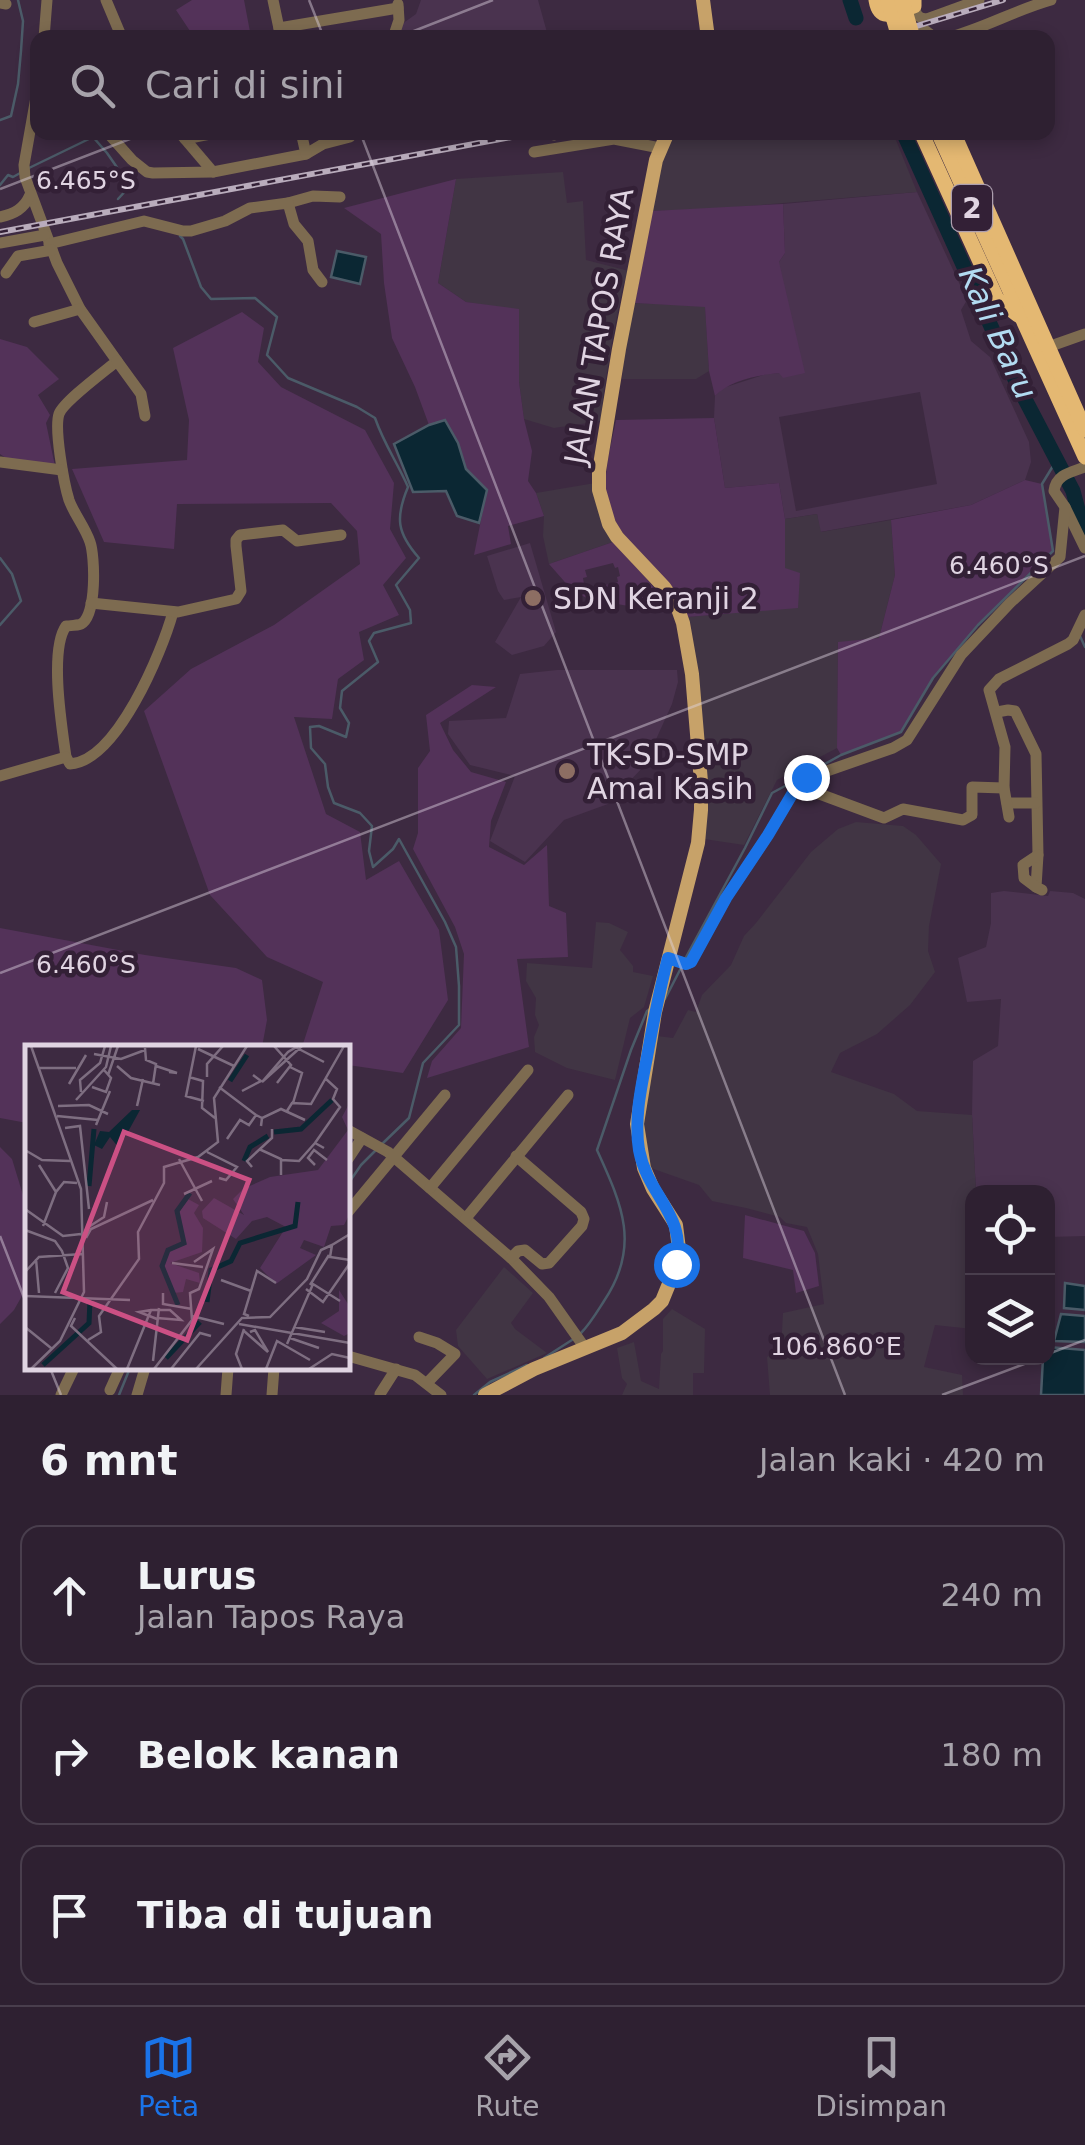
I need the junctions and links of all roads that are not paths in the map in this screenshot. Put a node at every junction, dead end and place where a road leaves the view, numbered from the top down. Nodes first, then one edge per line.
1 (47, 0) edge
2 (106, 0) edge
3 (273, 0) edge
4 (703, 0) edge
5 (876, 0) edge
6 (888, 0) edge
7 (979, 0) edge
8 (1051, 0) edge
9 (910, 2) edge
10 (397, 4) edge
11 (45, 30) edge
12 (119, 30) edge
13 (279, 30) edge
14 (292, 30) edge
15 (396, 30) edge
16 (707, 30) edge
17 (898, 30) edge
18 (917, 30) edge
19 (974, 30) edge
20 (30, 138) edge
21 (114, 140) edge
22 (186, 140) edge
23 (303, 140) edge
24 (338, 140) edge
25 (664, 140) edge
26 (925, 140) edge
27 (942, 140) edge
28 (956, 140) edge
29 (965, 140) edge
30 (660, 148) junction
31 (534, 152) dead end
32 (306, 154) junction
33 (200, 156) junction
34 (213, 172) junction
35 (182, 173) junction
36 (30, 195) junction
37 (340, 197) dead end
38 (288, 203) junction
39 (0, 217) edge
40 (49, 243) junction
41 (0, 244) edge
42 (6, 273) dead end
43 (1011, 281) junction
44 (322, 282) dead end
45 (80, 308) junction
46 (1024, 311) junction
47 (34, 322) dead end
48 (1085, 334) edge
49 (1041, 342) junction
50 (117, 361) junction
51 (145, 416) dead end
52 (1085, 430) edge
53 (0, 462) edge
54 (1082, 465) edge
55 (62, 470) junction
56 (1065, 507) junction
57 (341, 535) dead end
58 (1084, 546) edge
59 (1060, 558) junction
60 (91, 602) junction
61 (174, 612) junction
62 (1085, 615) edge
63 (997, 712) junction
64 (66, 758) junction
65 (0, 776) edge
66 (798, 786) junction
67 (1004, 788) junction
68 (1036, 803) junction
69 (1039, 888) dead end
70 (677, 961) junction
71 (528, 1070) dead end
72 (445, 1095) dead end
73 (568, 1095) dead end
74 (350, 1131) edge
75 (367, 1140) junction
76 (391, 1154) junction
77 (516, 1156) junction
78 (350, 1157) edge
79 (430, 1188) junction
80 (350, 1209) edge
81 (466, 1218) junction
82 (511, 1258) junction
83 (419, 1337) dead end
84 (583, 1344) junction
85 (350, 1356) edge
86 (396, 1368) junction
87 (73, 1370) edge
88 (119, 1370) edge
89 (144, 1370) edge
90 (227, 1370) edge
91 (274, 1370) edge
92 (427, 1383) junction
93 (110, 1390) dead end
94 (380, 1394) edge
95 (60, 1395) edge
96 (137, 1395) edge
97 (226, 1395) edge
98 (272, 1395) edge
99 (441, 1395) edge
100 (484, 1395) edge

1 - 11 street
2 - 12 street
3 - 13 street
4 - 16 main road
5 - 9 highway
6 - 17 highway, bridge
7 - 9 street
8 - 19 street
9 - 18 highway, bridge
10 - 14 street
10 - 15 street
20 - 36 street
21 - 35 street
22 - 33 street
23 - 32 street
24 - 32 street
25 - 30 main road, JALAN TAPOS RAYA
26 - 46 highway
27 - 43 highway, 2
28 - 43 highway, 2
29 - 46 highway
30 - 31 street
30 - 70 main road, JALAN TAPOS RAYA
32 - 34 street
33 - 34 street
33 - 35 street
34 - 35 street
36 - 39 street
36 - 40 street
37 - 38 street
38 - 40 street
38 - 44 street
40 - 41 street
40 - 42 street
40 - 45 street
43 - 46 highway, 2
45 - 47 street
45 - 50 street
46 - 49 highway, 2
48 - 49 street
49 - 52 highway, 2
49 - 54 highway, 2
50 - 51 street
50 - 55 street
53 - 55 street
54 - 56 street
55 - 60 street
56 - 58 street
56 - 59 street
57 - 61 street
58 - 59 street
59 - 66 street
60 - 61 street
60 - 64 street
61 - 64 street
62 - 63 street
63 - 67 street
63 - 68 street
64 - 65 street
66 - 67 street
66 - 70 street
67 - 68 street
68 - 69 street
70 - 84 main road, JALAN TAPOS RAYA
71 - 79 street
72 - 76 street
73 - 77 street
74 - 75 street
75 - 76 street
75 - 78 street
76 - 79 street
76 - 80 street
77 - 81 street
77 - 82 street
79 - 81 street
81 - 82 street
82 - 84 street
83 - 92 street
84 - 100 main road, JALAN TAPOS RAYA
85 - 86 street
86 - 92 street
86 - 94 street
87 - 95 street
88 - 93 street
89 - 96 street
90 - 97 street
91 - 98 street
92 - 99 street

